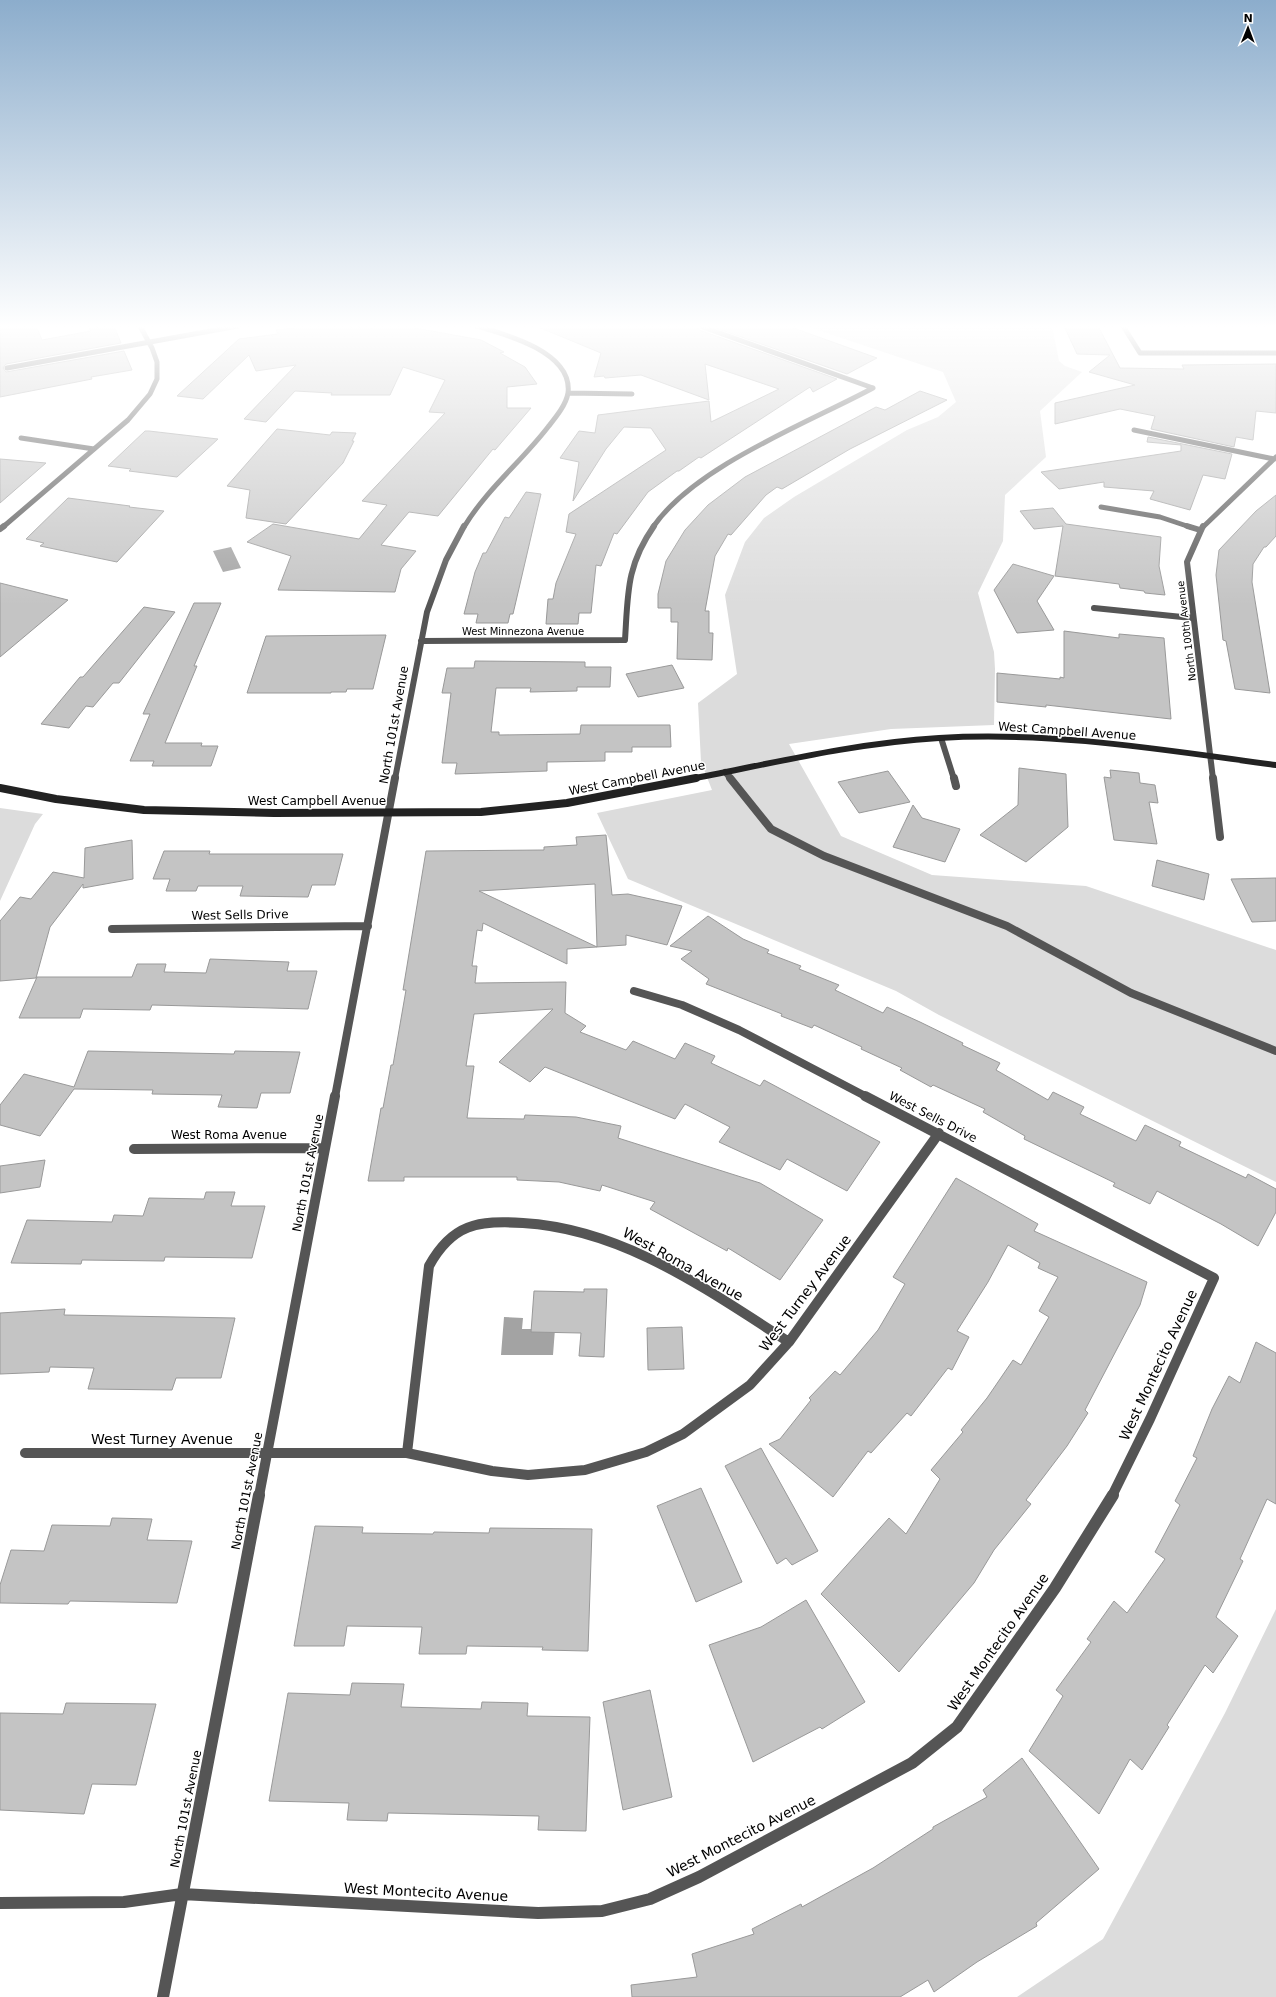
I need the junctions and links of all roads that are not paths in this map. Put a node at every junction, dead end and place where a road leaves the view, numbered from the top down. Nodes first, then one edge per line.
1 (128, 419) edge
2 (554, 419) edge
3 (813, 419) edge
4 (1134, 430) dead end
5 (21, 438) dead end
6 (94, 448) junction
7 (1275, 458) edge
8 (1101, 506) dead end
9 (0, 529) edge
10 (1200, 530) junction
11 (1094, 608) dead end
12 (1192, 618) junction
13 (421, 641) junction
14 (941, 738) junction
15 (1210, 756) junction
16 (1276, 765) edge
17 (725, 772) junction
18 (956, 786) dead end
19 (0, 788) edge
20 (390, 812) junction
21 (1220, 837) dead end
22 (368, 926) junction
23 (112, 929) dead end
24 (634, 991) dead end
25 (1276, 1051) edge
26 (939, 1133) junction
27 (325, 1148) junction
28 (134, 1149) dead end
29 (1214, 1278) joint
30 (789, 1342) junction
31 (25, 1453) dead end
32 (407, 1453) junction
33 (266, 1454) junction
34 (182, 1894) junction
35 (0, 1903) edge
36 (163, 1997) edge

1 - 6 street
2 - 13 street, North 101st Avenue
3 - 13 street, West Minnezona Avenue
4 - 7 street
5 - 6 street
6 - 9 street
7 - 10 street, North 100th Avenue
8 - 10 street
10 - 12 street, North 100th Avenue
11 - 12 street
12 - 15 street, North 100th Avenue
13 - 20 street, North 101st Avenue
14 - 15 street, West Campbell Avenue
14 - 17 street, West Campbell Avenue
14 - 18 street
15 - 16 street, West Campbell Avenue
15 - 21 street, North 100th Avenue
17 - 20 street, West Campbell Avenue
17 - 25 street
19 - 20 street, West Campbell Avenue
20 - 22 street, North 101st Avenue
22 - 23 street, West Sells Drive
22 - 27 street, North 101st Avenue
24 - 26 street, West Sells Drive
26 - 29 street, West Sells Drive
26 - 30 street, West Turney Avenue
27 - 28 street, West Roma Avenue
27 - 33 street, North 101st Avenue
29 - 34 street, West Montecito Avenue
30 - 32 street, West Turney Avenue
30 - 32 street, West Roma Avenue
31 - 33 street, West Turney Avenue
32 - 33 street, West Turney Avenue
33 - 34 street, North 101st Avenue
34 - 35 street, West Montecito Avenue
34 - 36 street, North 101st Avenue

